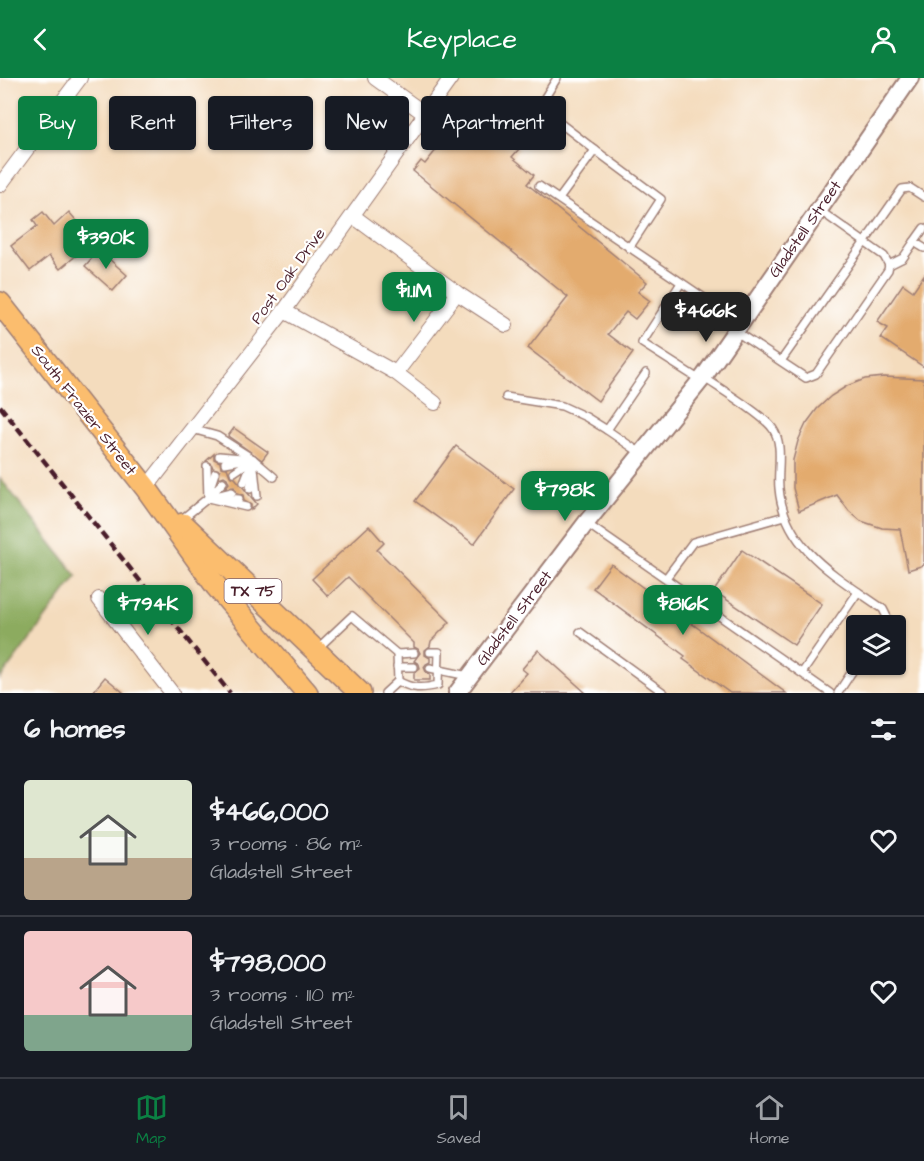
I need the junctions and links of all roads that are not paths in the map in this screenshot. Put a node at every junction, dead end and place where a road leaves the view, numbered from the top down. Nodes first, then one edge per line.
1 (80, 78) edge
2 (375, 78) edge
3 (451, 78) edge
4 (557, 78) edge
5 (910, 78) edge
6 (438, 96) edge
7 (421, 111) edge
8 (421, 120) edge
9 (595, 150) junction
10 (0, 185) edge
11 (539, 186) dead end
12 (924, 197) edge
13 (559, 199) junction
14 (819, 210) junction
15 (353, 216) junction
16 (924, 228) edge
17 (863, 242) junction
18 (914, 242) junction
19 (629, 248) junction
20 (924, 248) edge
21 (889, 265) junction
22 (681, 283) junction
23 (457, 293) junction
24 (0, 303) edge
25 (284, 311) junction
26 (506, 325) dead end
27 (738, 327) junction
28 (781, 361) junction
29 (396, 373) junction
30 (646, 373) dead end
31 (702, 378) junction
32 (506, 397) dead end
33 (435, 403) dead end
34 (192, 429) junction
35 (607, 430) junction
36 (642, 454) junction
37 (219, 456) dead end
38 (253, 459) junction
39 (225, 463) dead end
40 (207, 466) dead end
41 (234, 472) dead end
42 (214, 473) dead end
43 (274, 477) dead end
44 (223, 482) dead end
45 (244, 482) dead end
46 (146, 488) junction
47 (250, 489) dead end
48 (232, 492) dead end
49 (257, 496) dead end
50 (208, 498) junction
51 (239, 499) dead end
52 (246, 507) dead end
53 (785, 516) junction
54 (180, 521) junction
55 (586, 523) junction
56 (666, 578) junction
57 (858, 592) junction
58 (99, 599) dead end
59 (886, 615) edge
60 (580, 632) dead end
61 (315, 650) junction
62 (430, 652) dead end
63 (414, 653) dead end
64 (397, 654) junction
65 (398, 667) junction
66 (414, 667) dead end
67 (430, 668) dead end
68 (439, 668) junction
69 (802, 673) junction
70 (849, 675) edge
71 (470, 677) junction
72 (398, 681) junction
73 (172, 693) edge
74 (307, 693) edge
75 (360, 693) edge
76 (385, 693) edge
77 (458, 693) edge
78 (664, 693) edge
79 (830, 693) edge
80 (837, 693) edge

1 - 10 street
2 - 7 street
3 - 6 street, Post Oak Drive
4 - 9 lane
5 - 14 street, Gladstell Street
8 - 15 street, Post Oak Drive
9 - 13 lane
9 - 19 lane
11 - 13 lane
12 - 17 lane
13 - 19 lane
14 - 17 lane
14 - 27 street, Gladstell Street
15 - 23 street
15 - 25 street, Post Oak Drive
16 - 18 lane
17 - 21 lane
17 - 28 lane
18 - 20 lane
18 - 21 lane
19 - 22 lane
21 - 28 lane
22 - 27 lane
22 - 31 lane
23 - 26 street
23 - 29 street
24 - 46 main road, South Frazier Street / TX 75
25 - 29 street
25 - 34 street, Post Oak Drive
27 - 28 lane
27 - 31 street, Gladstell Street
29 - 33 street
30 - 35 lane
31 - 36 street, Gladstell Street
31 - 53 lane
32 - 35 lane
34 - 38 lane
34 - 46 street, Post Oak Drive
35 - 36 lane
36 - 55 street, Gladstell Street
37 - 38 lane
38 - 39 lane
38 - 41 lane
38 - 43 lane
38 - 45 lane
38 - 47 lane
38 - 49 lane
40 - 50 lane
42 - 50 lane
44 - 50 lane
46 - 54 main road, South Frazier Street / TX 75
46 - 74 main road, South Frazier Street / TX 75
48 - 50 lane
50 - 51 lane
50 - 52 lane
50 - 54 lane
53 - 56 lane
53 - 57 lane
54 - 61 main road, South Frazier Street / TX 75
55 - 56 lane
55 - 71 street, Gladstell Street
56 - 69 lane
57 - 59 lane
57 - 69 lane
58 - 73 street
60 - 78 lane
61 - 64 lane
61 - 75 main road, South Frazier Street / TX 75
62 - 68 lane
63 - 64 lane
64 - 65 lane
65 - 66 lane
65 - 72 lane
67 - 68 lane
68 - 71 lane
68 - 72 lane
69 - 79 lane
70 - 80 lane
71 - 77 street, Gladstell Street
72 - 76 lane

